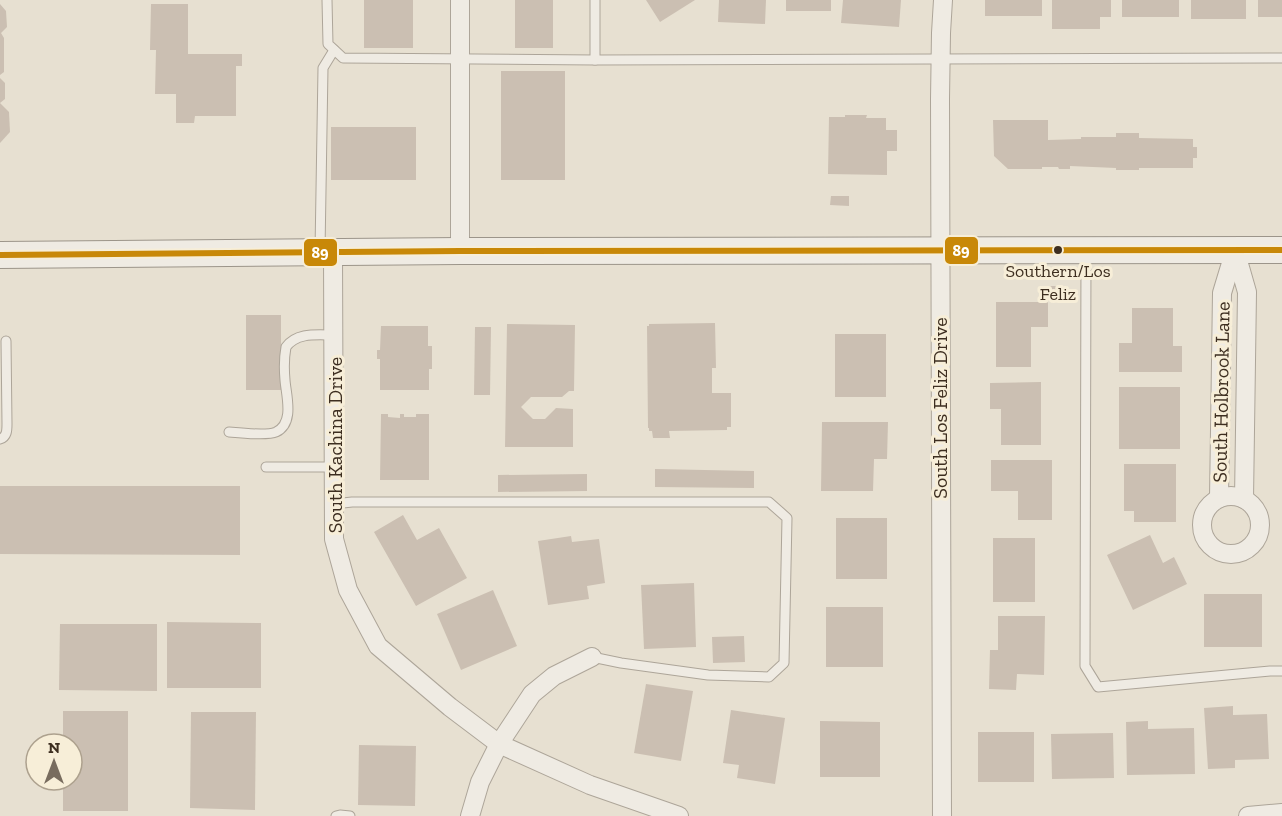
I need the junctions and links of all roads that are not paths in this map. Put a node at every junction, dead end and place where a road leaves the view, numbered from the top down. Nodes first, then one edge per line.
1 (327, 0) edge
2 (460, 0) edge
3 (595, 0) edge
4 (943, 0) edge
5 (334, 50) junction
6 (1282, 58) edge
7 (940, 59) junction
8 (460, 60) junction
9 (595, 60) junction
10 (940, 250) junction
11 (1086, 250) junction
12 (1235, 250) junction
13 (1282, 250) edge
14 (460, 251) junction
15 (327, 252) junction
16 (0, 255) edge
17 (334, 335) junction
18 (6, 341) dead end
19 (229, 432) dead end
20 (0, 439) edge
21 (266, 467) dead end
22 (334, 467) junction
23 (1219, 498) junction
24 (1244, 499) junction
25 (334, 504) junction
26 (592, 657) joint
27 (1282, 671) edge
28 (499, 744) junction
29 (1282, 813) edge
30 (336, 816) edge
31 (350, 816) edge
32 (470, 816) edge
33 (679, 816) edge
34 (942, 816) edge
35 (1248, 816) edge

1 - 5 lane
2 - 8 street
3 - 9 lane
4 - 7 street, South Los Feliz Drive
5 - 8 lane
5 - 15 lane
6 - 7 lane
7 - 9 lane
7 - 10 street, South Los Feliz Drive
8 - 9 lane
8 - 14 street
10 - 11 main road
10 - 14 main road
10 - 34 street, South Los Feliz Drive
11 - 12 main road
11 - 27 lane
12 - 13 main road
12 - 23 street, South Holbrook Lane
12 - 24 street, South Holbrook Lane
14 - 15 main road
15 - 16 main road
15 - 17 street, South Kachina Drive
17 - 19 lane
17 - 22 street, South Kachina Drive
18 - 20 lane
21 - 22 lane
22 - 25 street, South Kachina Drive
23 - 24 street, South Holbrook Lane
23 - 24 street, South Holbrook Lane
25 - 26 lane
25 - 28 street, South Kachina Drive
26 - 28 street
28 - 32 street
28 - 33 street, South Kachina Drive
29 - 35 street
30 - 31 lane

